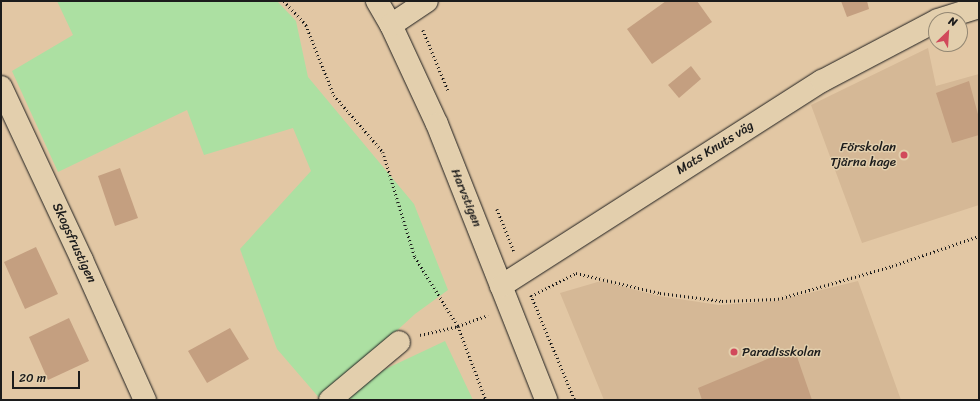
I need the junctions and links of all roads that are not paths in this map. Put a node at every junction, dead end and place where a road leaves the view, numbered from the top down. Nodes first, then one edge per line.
1 (376, 1) edge
2 (427, 1) edge
3 (979, 7) edge
4 (953, 12) edge
5 (928, 20) edge
6 (391, 25) junction
7 (1, 87) edge
8 (501, 286) junction
9 (399, 342) road end
10 (145, 400) edge
11 (330, 400) edge
12 (546, 400) edge

1 - 6 street, Harvstigen
2 - 6 street
3 - 4 street, Mats Knuts väg
5 - 8 street, Mats Knuts väg
6 - 8 street, Harvstigen
7 - 10 street, Skogsfrustigen
8 - 12 street, Harvstigen
9 - 11 street

